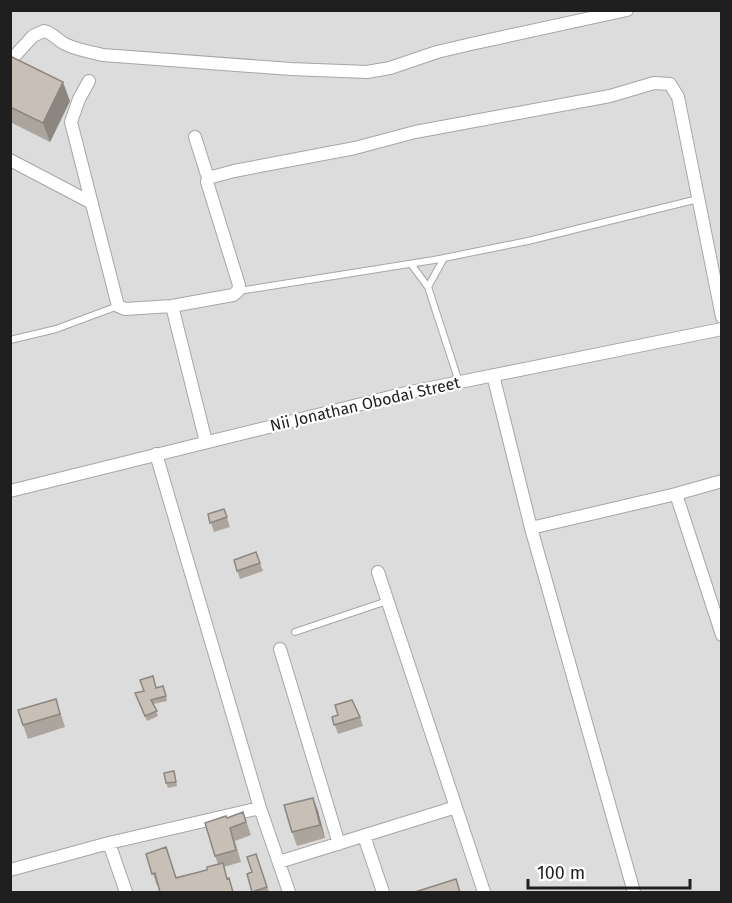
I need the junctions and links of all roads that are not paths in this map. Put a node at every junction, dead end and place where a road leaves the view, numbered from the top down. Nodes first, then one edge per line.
1 (627, 10) edge
2 (10, 62) edge
3 (89, 81) dead end
4 (195, 137) dead end
5 (10, 160) edge
6 (208, 178) junction
7 (698, 199) junction
8 (92, 203) junction
9 (444, 258) junction
10 (411, 264) junction
11 (428, 287) junction
12 (238, 291) junction
13 (118, 306) junction
14 (172, 306) junction
15 (722, 317) edge
16 (722, 329) edge
17 (10, 340) edge
18 (493, 375) junction
19 (459, 382) junction
20 (206, 442) junction
21 (156, 454) junction
22 (722, 482) edge
23 (10, 491) edge
24 (676, 494) junction
25 (531, 528) junction
26 (378, 573) dead end
27 (387, 601) junction
28 (721, 631) edge
29 (295, 633) dead end
30 (280, 649) dead end
31 (456, 807) junction
32 (260, 808) junction
33 (364, 836) junction
34 (108, 843) junction
35 (339, 844) junction
36 (279, 862) junction
37 (10, 870) edge
38 (126, 892) edge
39 (289, 892) edge
40 (383, 892) edge
41 (484, 892) edge
42 (634, 892) edge

1 - 2 street
3 - 8 street
4 - 6 street
5 - 8 street
6 - 7 street
6 - 12 street
7 - 9 lane
7 - 15 street
8 - 13 street
9 - 10 lane
9 - 11 lane
10 - 11 lane
10 - 12 lane
11 - 19 lane
12 - 14 street
13 - 14 street
13 - 17 lane
14 - 20 street
16 - 18 street, Nii Jonathan Obodai Street
18 - 19 street, Nii Jonathan Obodai Street
18 - 25 street
19 - 20 street, Nii Jonathan Obodai Street
20 - 21 street, Nii Jonathan Obodai Street
21 - 23 street, Nii Jonathan Obodai Street
21 - 32 street
22 - 24 street
24 - 25 street
24 - 28 street
25 - 42 street
26 - 27 street
27 - 29 lane
27 - 31 street
30 - 35 street
31 - 33 street
31 - 41 street
32 - 34 street
32 - 36 street
33 - 35 street
33 - 40 street
34 - 37 street
34 - 38 street
35 - 36 street
36 - 39 street

